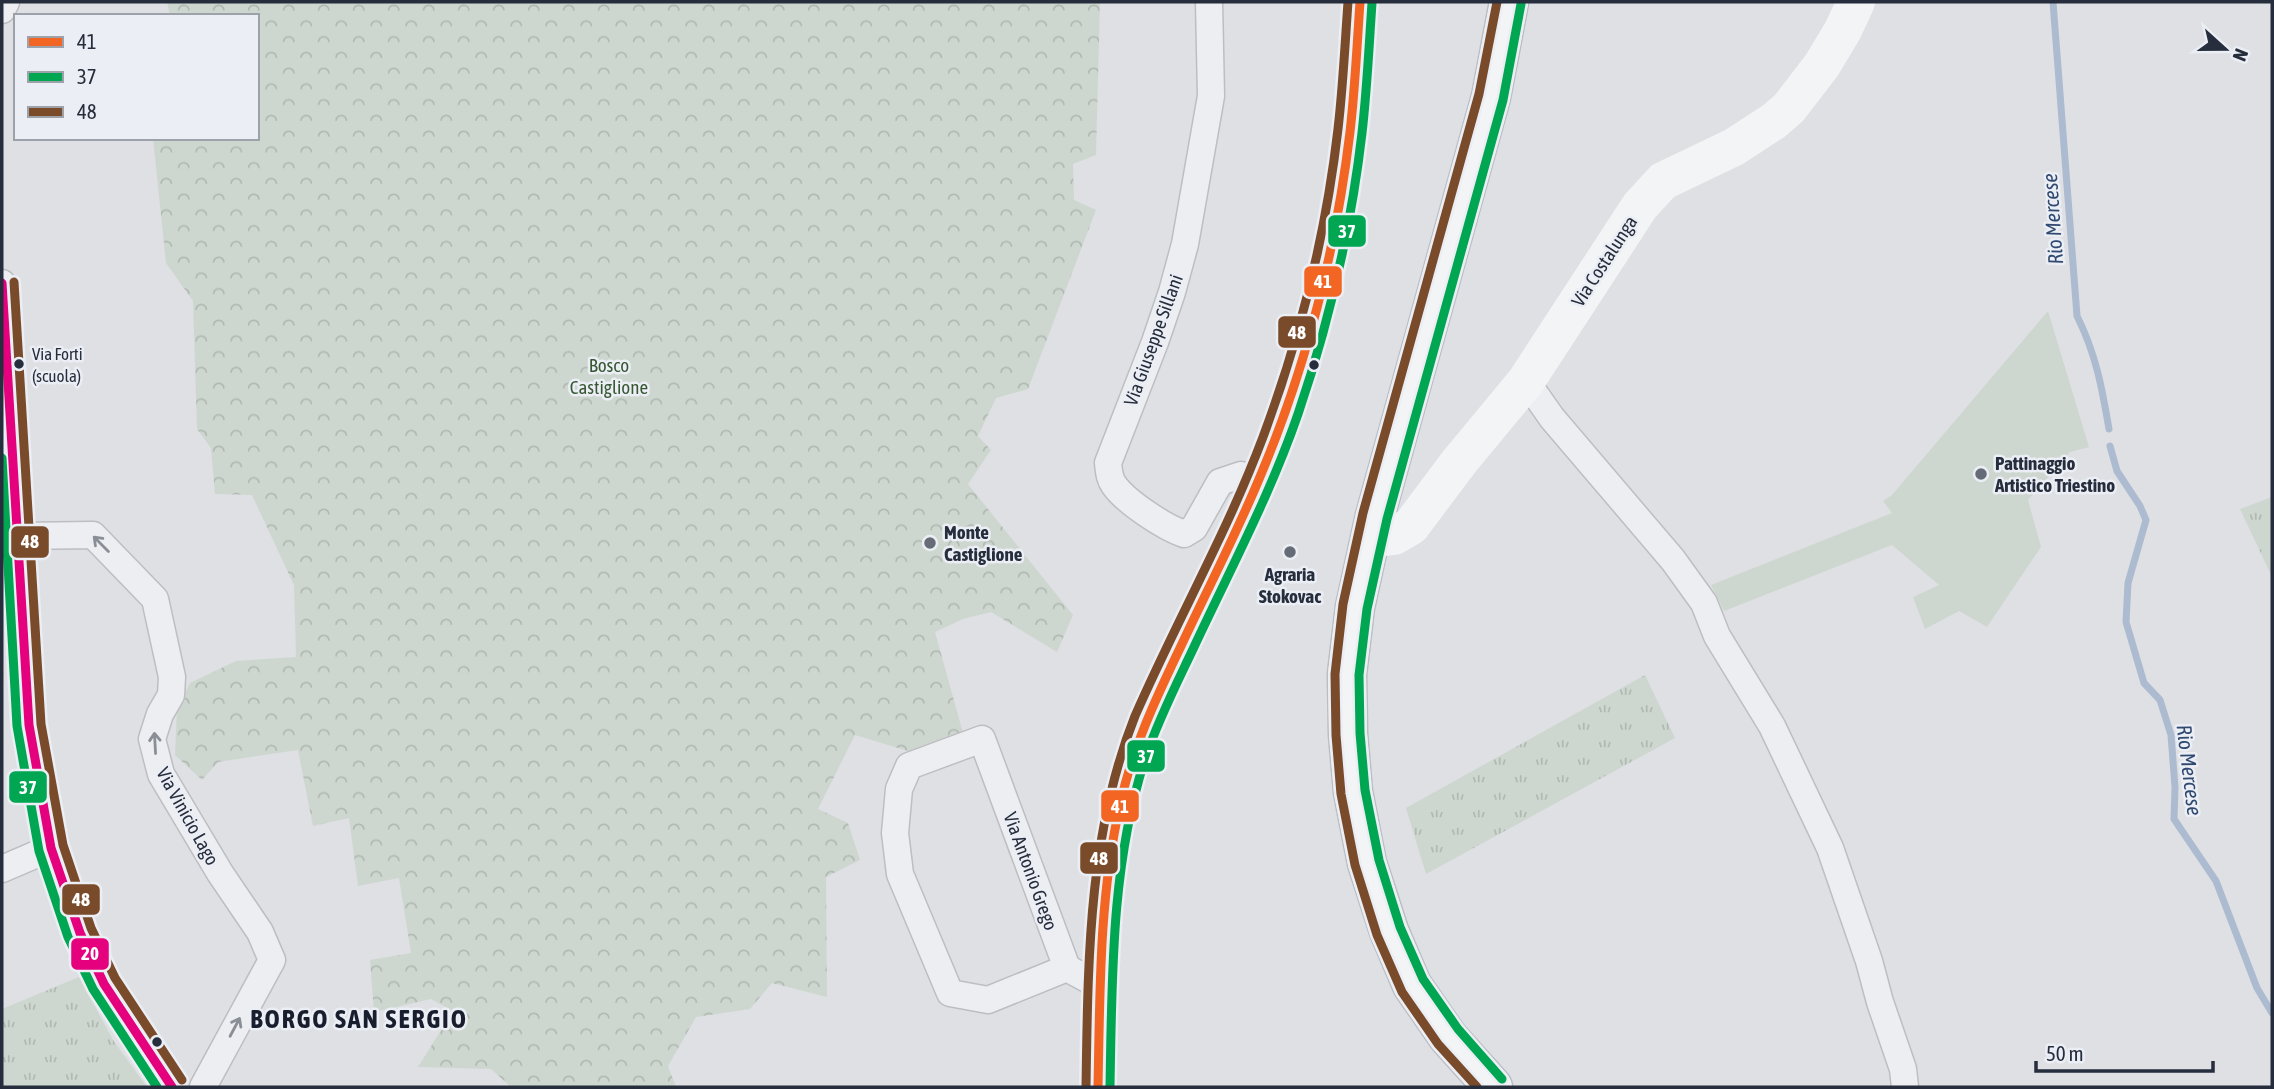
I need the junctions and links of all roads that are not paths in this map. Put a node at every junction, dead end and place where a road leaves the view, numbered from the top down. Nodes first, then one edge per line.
1 (6, 2) edge
2 (1209, 2) edge
3 (1360, 2) edge
4 (1509, 2) edge
5 (1856, 2) edge
6 (2, 10) edge
7 (2, 283) edge
8 (1526, 381) junction
9 (1259, 480) junction
10 (18, 536) junction
11 (1370, 539) junction
12 (51, 848) junction
13 (2, 869) edge
14 (1067, 968) junction
15 (1100, 986) junction
16 (172, 1087) edge
17 (203, 1087) edge
18 (1098, 1087) edge
19 (1493, 1087) edge
20 (1905, 1087) edge

1 - 6 street
2 - 9 street, Via Giuseppe Sillani
3 - 9 street
4 - 11 main road
5 - 8 main road, Via Costalunga
7 - 10 street
8 - 11 main road, Via Costalunga
8 - 20 street
9 - 15 street
10 - 12 street
17 -> 10 street, Via Vinicio Lago
11 - 19 main road
12 - 13 street
12 - 16 street
14 - 14 street, Via Antonio Grego
14 - 15 street
15 - 18 street

